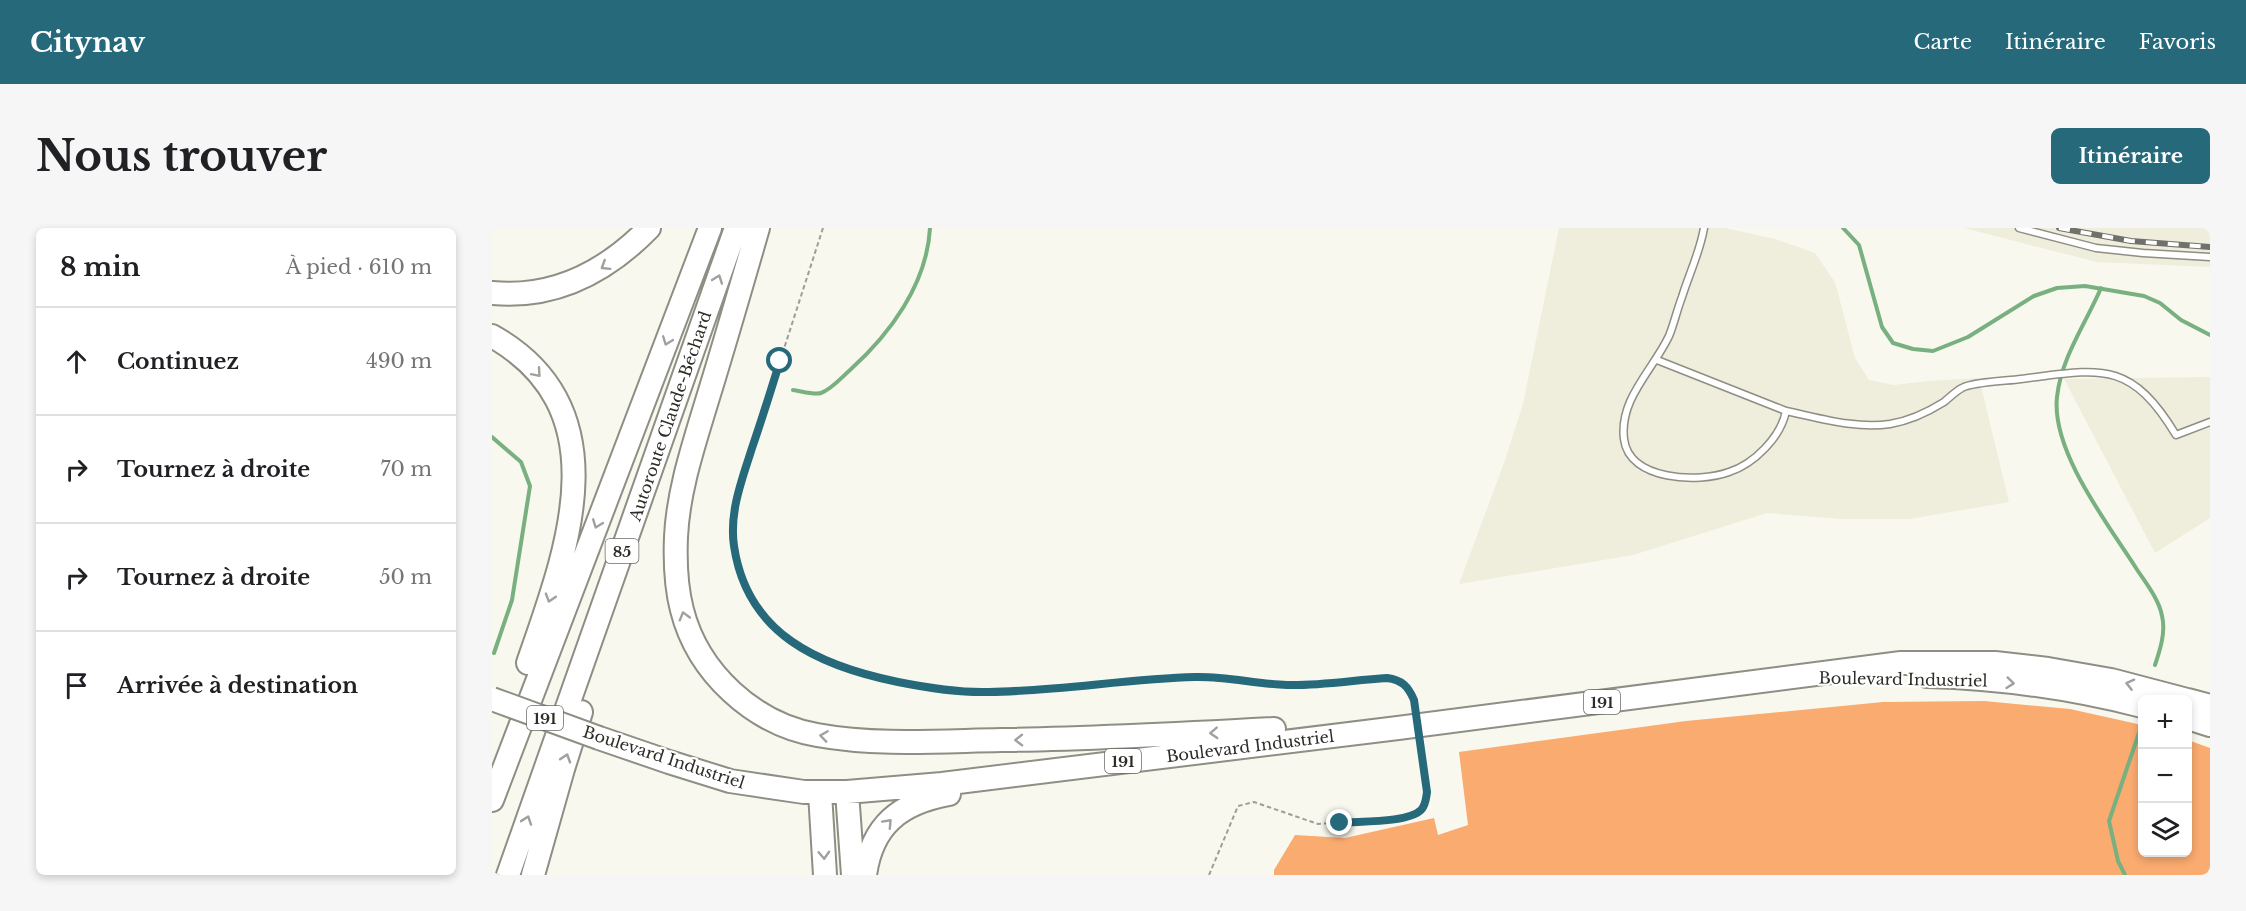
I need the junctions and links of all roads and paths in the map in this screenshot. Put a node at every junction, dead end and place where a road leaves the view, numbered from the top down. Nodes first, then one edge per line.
1 (649, 228) edge
2 (710, 228) edge
3 (736, 228) edge
4 (758, 228) edge
5 (823, 228) edge
6 (1704, 228) edge
7 (2019, 228) edge
8 (2049, 228) edge
9 (2049, 237) junction
10 (2210, 257) edge
11 (492, 293) edge
12 (492, 336) edge
13 (1656, 360) junction
14 (675, 398) junction
15 (1786, 411) junction
16 (2210, 422) edge
17 (1805, 676) junction
18 (2167, 695) edge
19 (492, 699) edge
20 (2192, 701) edge
21 (2138, 705) edge
22 (2210, 706) edge
23 (2192, 720) edge
24 (2210, 725) edge
25 (1408, 727) junction
26 (1117, 762) junction
27 (492, 769) edge
28 (847, 792) junction
29 (820, 793) junction
30 (492, 801) edge
31 (508, 875) edge
32 (533, 875) edge
33 (825, 875) edge
34 (853, 875) edge
35 (865, 875) edge
36 (1209, 875) edge

1 -> 11 highway
2 -> 30 highway, Autoroute Claude-Béchard / 85
14 -> 3 highway, Autoroute Claude-Béchard / 85
25 -> 4 highway
5 - 25 path
6 - 13 lane
7 - 9 lane
8 - 9 lane
9 - 10 lane
12 -> 27 highway
13 - 15 lane
13 - 15 lane
31 -> 14 highway, Autoroute Claude-Béchard / 85
32 -> 14 highway
15 - 16 lane
18 -> 17 highway, Boulevard Industriel / 191
17 -> 21 highway, Boulevard Industriel / 191
17 - 25 highway, Boulevard Industriel / 191
19 - 29 highway, Boulevard Industriel / 191, bridge
20 - 22 highway, Boulevard Industriel / 191
23 - 24 highway
25 - 26 highway, Boulevard Industriel / 191
25 - 36 path
26 - 28 highway, Boulevard Industriel / 191
35 -> 26 highway
28 - 29 highway, Boulevard Industriel / 191
28 - 34 highway
29 -> 33 highway

